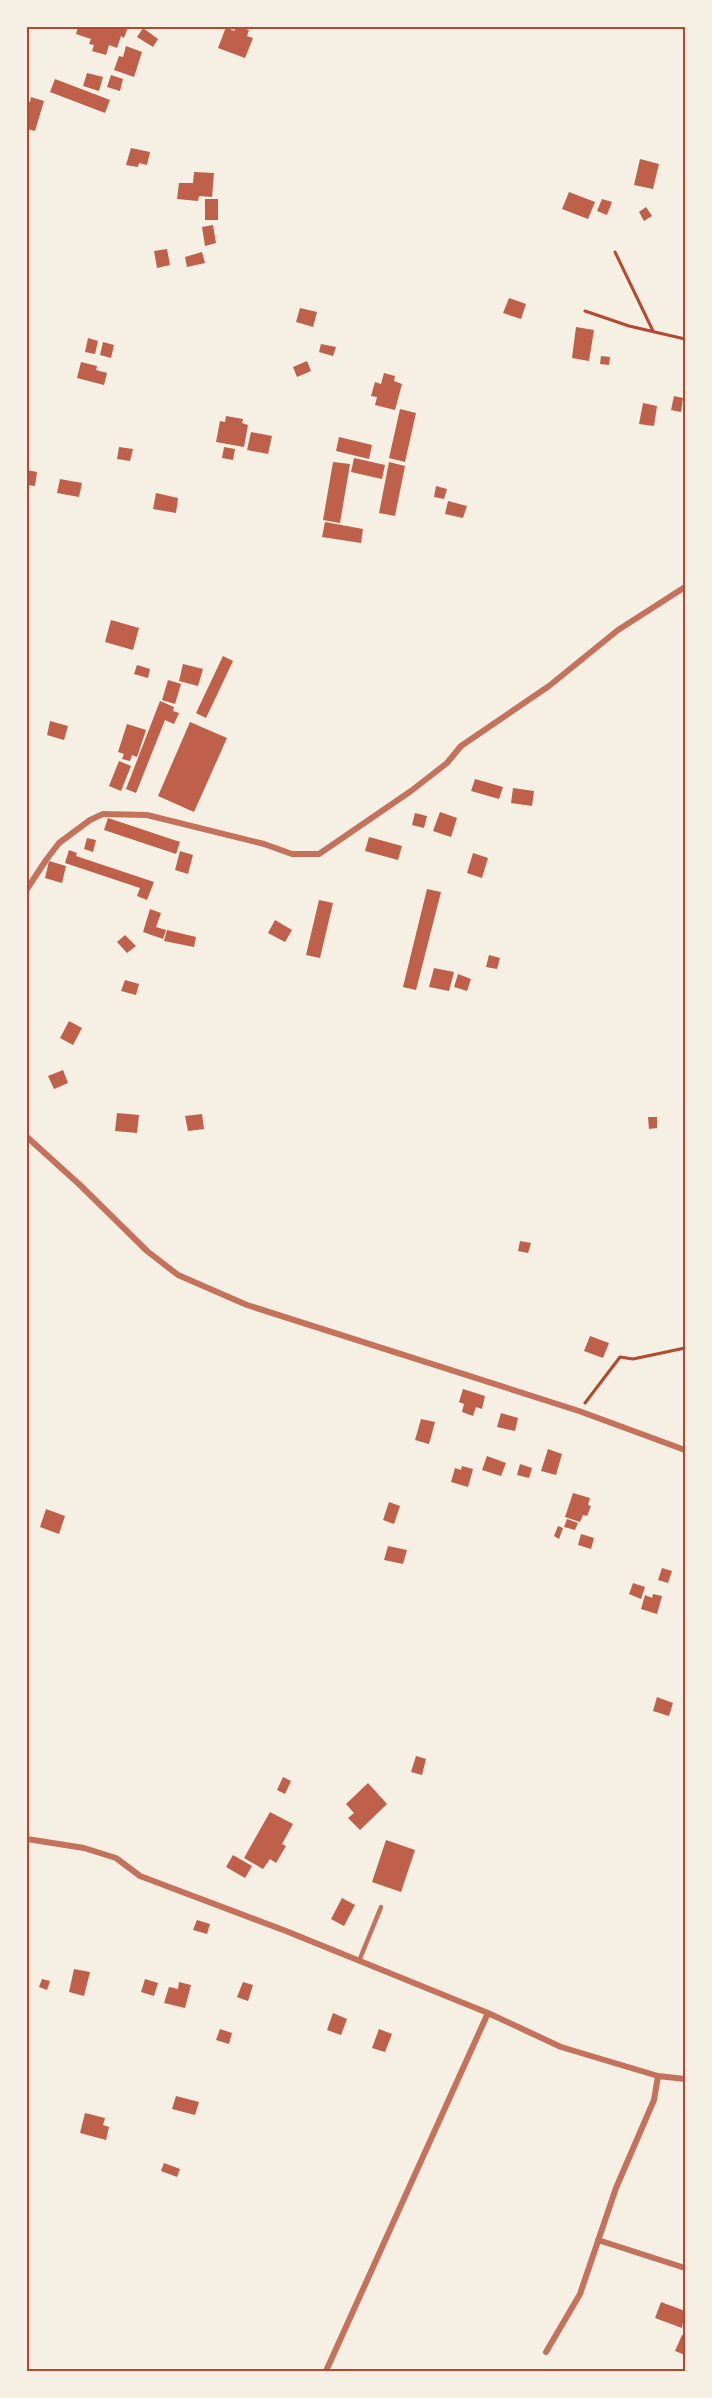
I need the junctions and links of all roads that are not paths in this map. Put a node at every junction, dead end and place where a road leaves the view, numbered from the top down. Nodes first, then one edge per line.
1 (685, 587) edge
2 (27, 889) edge
3 (27, 1137) edge
4 (685, 1450) edge
5 (27, 1839) edge
6 (381, 1907) dead end
7 (359, 1961) junction
8 (488, 2013) junction
9 (658, 2076) junction
10 (685, 2079) edge
11 (598, 2240) junction
12 (685, 2268) edge
13 (546, 2352) dead end
14 (326, 2371) edge

1 - 2 street
3 - 4 street
5 - 7 street
6 - 7 lane
7 - 8 street
8 - 9 street
8 - 14 street
9 - 10 street
9 - 11 street
11 - 12 street
11 - 13 street

